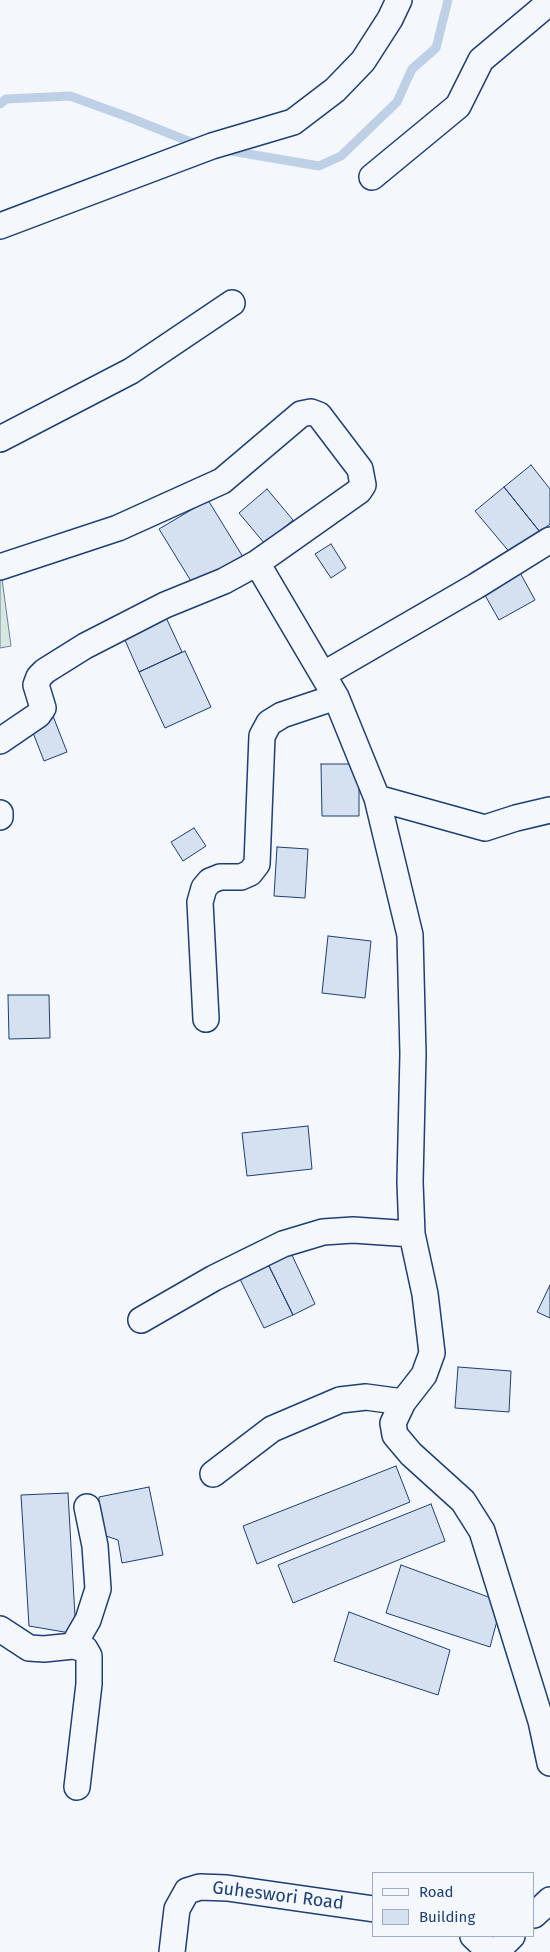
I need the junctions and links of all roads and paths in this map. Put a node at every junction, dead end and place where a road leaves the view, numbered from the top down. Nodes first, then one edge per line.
1 (400, 0) edge
2 (550, 2) edge
3 (372, 176) dead end
4 (0, 226) edge
5 (232, 303) dead end
6 (0, 439) edge
7 (550, 540) edge
8 (257, 562) junction
9 (0, 567) edge
10 (324, 674) junction
11 (336, 697) junction
12 (0, 741) edge
13 (377, 798) junction
14 (550, 810) edge
15 (0, 813) edge
16 (0, 817) edge
17 (206, 1019) dead end
18 (412, 1234) junction
19 (141, 1320) dead end
20 (403, 1402) junction
21 (213, 1474) dead end
22 (87, 1507) dead end
23 (0, 1629) edge
24 (73, 1646) junction
25 (550, 1763) edge
26 (77, 1788) dead end
27 (550, 1900) edge
28 (372, 1909) edge
29 (535, 1914) edge
30 (474, 1937) edge
31 (511, 1937) edge
32 (172, 1952) edge
33 (490, 1952) edge
34 (496, 1952) edge

1 - 4 street
2 - 3 street
5 - 6 street
7 - 10 street
8 - 9 street
8 - 10 street
8 - 12 street
10 - 11 street
11 - 13 street
11 - 17 street
13 - 14 street
13 - 18 street
15 - 16 street
18 - 19 street
18 - 20 street
20 - 21 street
20 - 25 street
22 - 24 street
23 - 24 street
24 - 26 street
27 - 29 street
28 - 32 street, Guheswori Road
30 - 33 street
31 - 34 street

